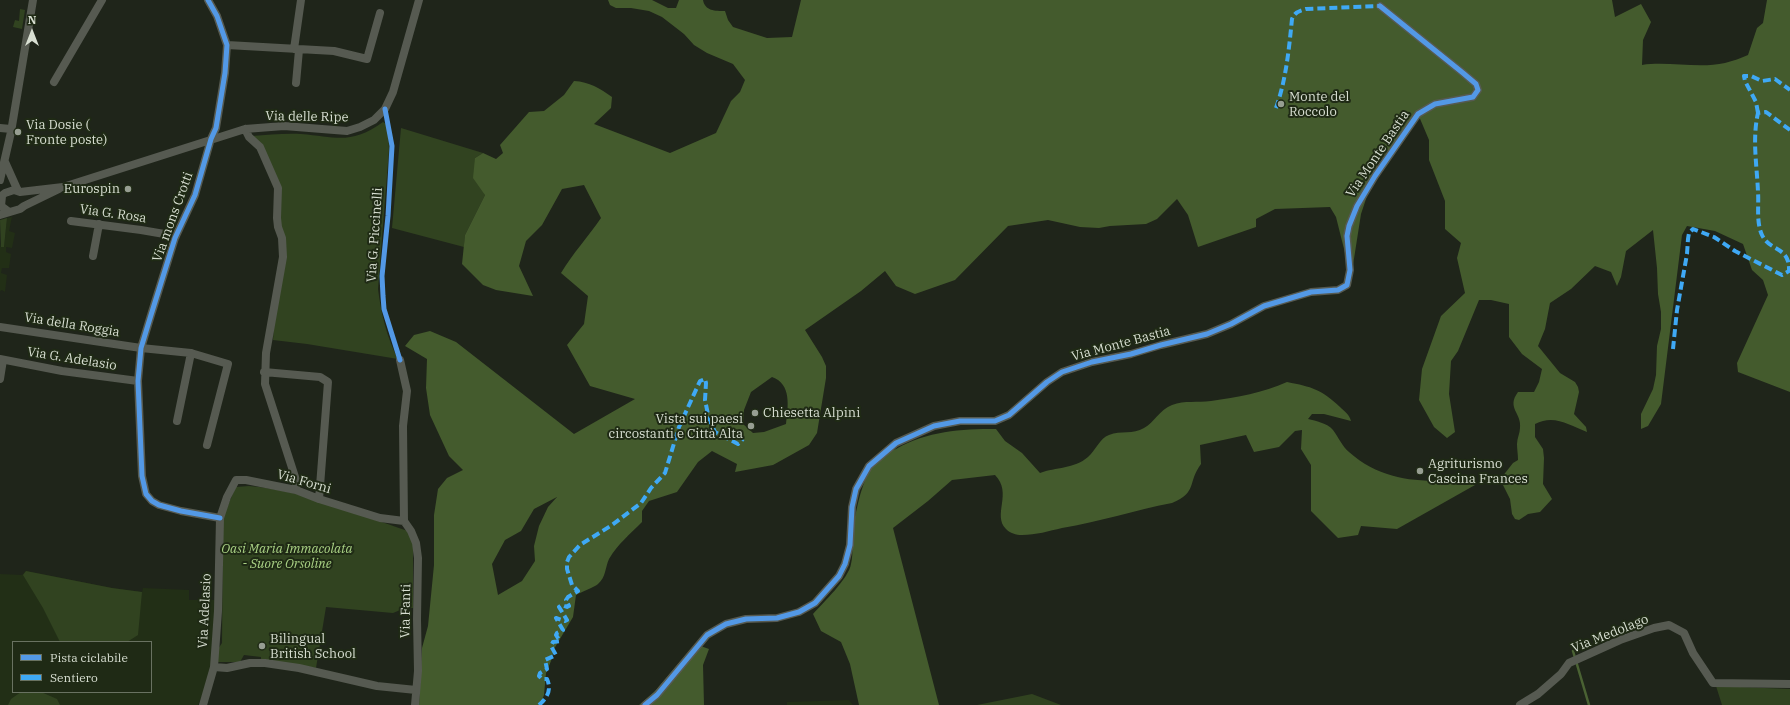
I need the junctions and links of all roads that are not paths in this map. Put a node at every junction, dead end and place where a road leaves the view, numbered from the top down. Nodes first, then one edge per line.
1 (33, 0) edge
2 (102, 0) edge
3 (208, 0) edge
4 (301, 0) edge
5 (419, 0) edge
6 (1380, 6) dead end
7 (380, 13) dead end
8 (227, 45) junction
9 (296, 49) junction
10 (54, 82) dead end
11 (296, 83) dead end
12 (0, 128) edge
13 (11, 129) junction
14 (245, 129) junction
15 (211, 139) junction
16 (5, 162) junction
17 (0, 180) edge
18 (63, 187) junction
19 (19, 191) junction
20 (1, 196) edge
21 (24, 206) junction
22 (9, 212) junction
23 (0, 215) edge
24 (70, 221) dead end
25 (99, 224) junction
26 (176, 236) junction
27 (93, 256) dead end
28 (0, 327) edge
29 (140, 348) junction
30 (192, 353) junction
31 (1, 359) edge
32 (400, 360) dead end
33 (264, 372) junction
34 (0, 379) edge
35 (138, 381) junction
36 (177, 421) dead end
37 (207, 445) dead end
38 (296, 490) junction
39 (319, 499) junction
40 (220, 518) junction
41 (404, 521) junction
42 (214, 667) junction
43 (1790, 684) edge
44 (416, 690) junction
45 (203, 705) edge
46 (415, 705) edge
47 (645, 705) edge
48 (1520, 705) edge

1 - 13 street
2 - 10 street
3 - 8 street
4 - 9 street
5 - 14 street, Via delle Ripe
6 - 47 street, Via Monte Bastia
7 - 9 street
8 - 9 street
8 - 15 street, Via mons Crotti
9 - 11 street
12 - 13 street
13 - 16 street
14 - 15 street, Via delle Ripe
14 - 33 street
15 - 18 street, Via delle Ripe
15 - 26 street, Via mons Crotti
16 - 17 street
16 - 19 street
18 - 19 street
18 - 21 street
19 - 20 street
19 - 21 street
20 - 22 street
21 - 22 street
22 - 23 street
24 - 25 street, Via G. Rosa
25 - 26 street, Via G. Rosa
25 - 27 street
26 - 29 street, Via mons Crotti
28 - 29 street, Via della Roggia
29 - 30 street, Via della Roggia
29 - 35 street, Via mons Crotti
30 - 36 street
30 - 37 street, Via della Roggia
31 - 34 street
31 - 35 street, Via G. Adelasio
32 - 41 street
33 - 38 street
33 - 39 street
35 - 40 street, Via mons Crotti
38 - 39 street, Via Forni
38 - 40 street, Via Forni
39 - 41 street, Via Forni
40 - 42 street, Via Adelasio
41 - 44 street, Via Fanti
42 - 44 street
42 - 45 street, Via Adelasio
43 - 48 street, Via Medolago
44 - 46 street, Via Fanti

